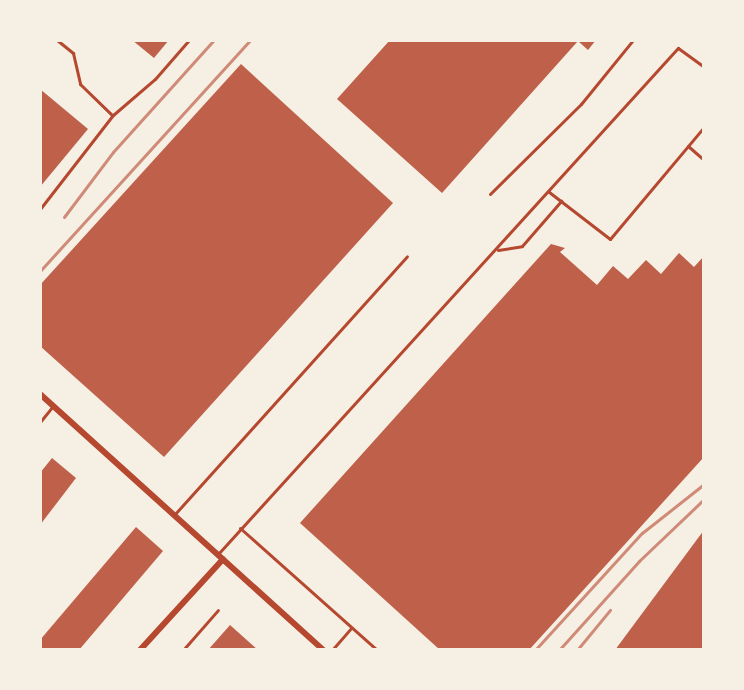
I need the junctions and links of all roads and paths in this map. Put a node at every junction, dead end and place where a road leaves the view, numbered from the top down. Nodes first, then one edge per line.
1 (57, 40) edge
2 (189, 40) edge
3 (633, 40) edge
4 (704, 67) edge
5 (112, 115) junction
6 (704, 127) edge
7 (688, 146) junction
8 (704, 160) edge
9 (549, 192) junction
10 (490, 194) dead end
11 (561, 201) junction
12 (40, 209) edge
13 (496, 250) junction
14 (407, 256) dead end
15 (40, 394) edge
16 (53, 406) junction
17 (40, 422) edge
18 (174, 515) junction
19 (240, 528) junction
20 (221, 556) junction
21 (218, 610) dead end
22 (350, 629) junction
23 (140, 650) edge
24 (183, 650) edge
25 (323, 650) edge
26 (332, 650) edge
27 (377, 650) edge

1 - 5 lane
2 - 5 lane
3 - 10 lane
4 - 9 lane
5 - 12 lane
6 - 7 lane
7 - 8 lane
7 - 11 lane
9 - 11 lane
9 - 13 lane
11 - 13 lane
13 - 19 lane
14 - 18 lane
15 - 16 street
16 - 17 lane
16 - 18 street
18 - 20 street
19 - 20 lane
19 - 22 lane
20 - 23 street
20 - 25 street
21 - 24 lane
22 - 26 lane
22 - 27 lane

